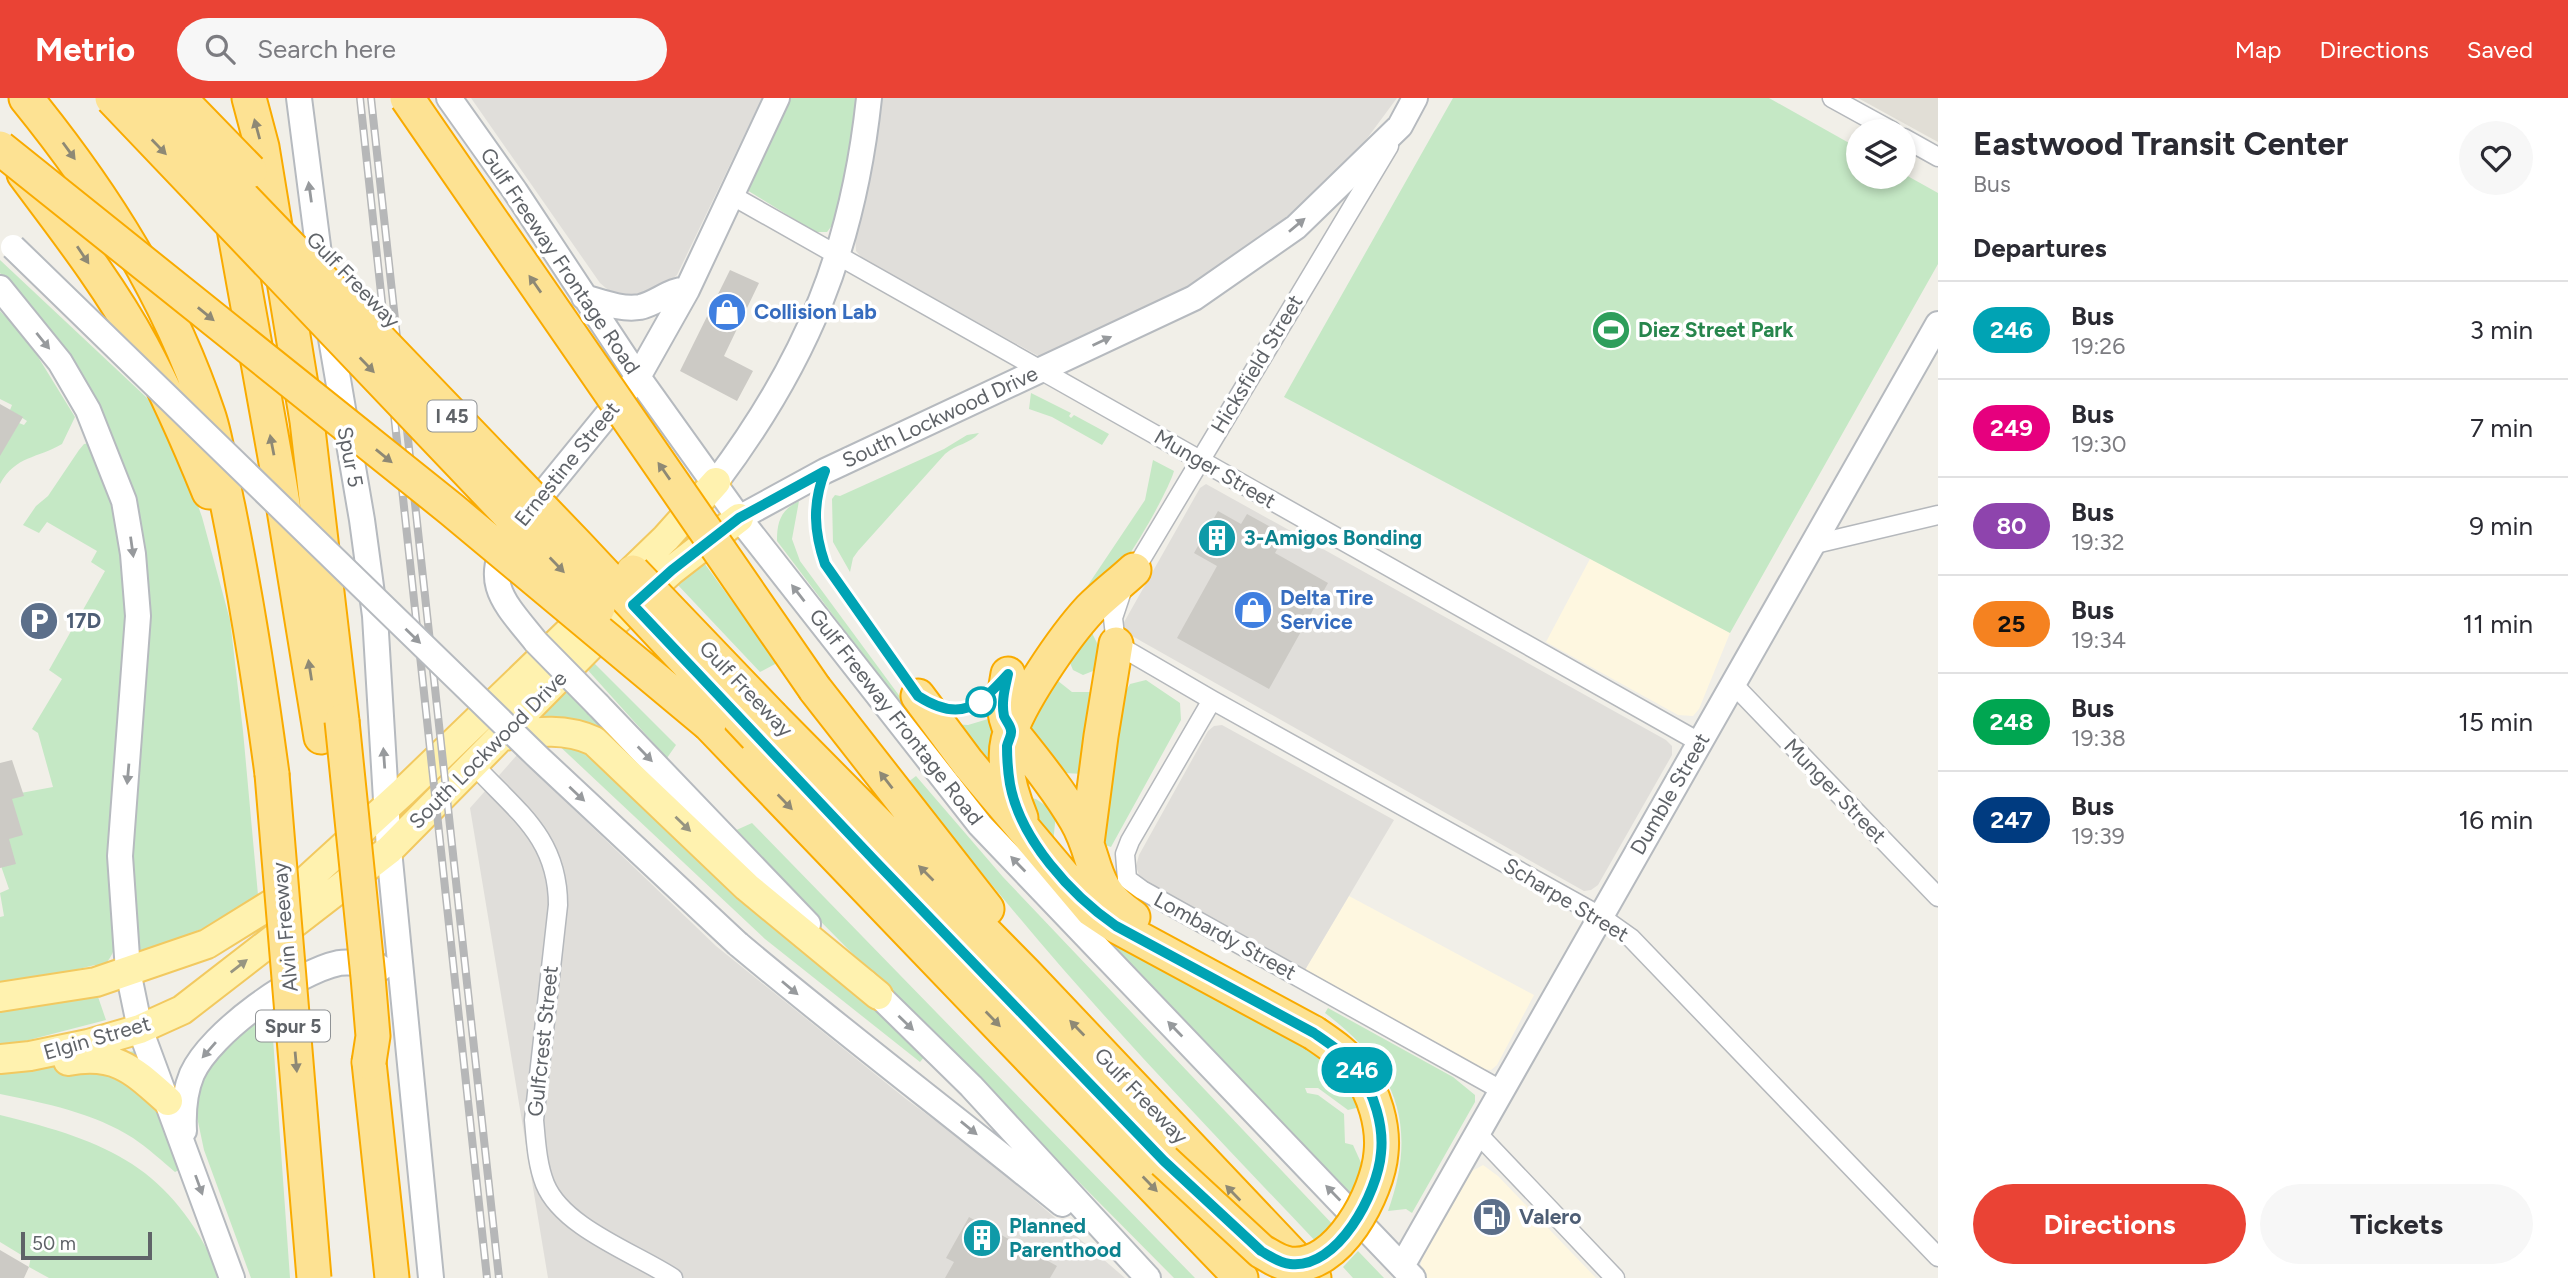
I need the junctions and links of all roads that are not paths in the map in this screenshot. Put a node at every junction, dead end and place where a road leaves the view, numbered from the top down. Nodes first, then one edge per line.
1 (26, 98) edge
2 (112, 98) edge
3 (147, 98) edge
4 (179, 98) edge
5 (201, 98) edge
6 (248, 98) edge
7 (299, 98) edge
8 (407, 98) edge
9 (449, 98) edge
10 (778, 98) edge
11 (869, 98) edge
12 (1415, 98) edge
13 (1832, 98) edge
14 (1870, 119) edge
15 (1400, 127) junction
16 (0, 141) edge
17 (1916, 145) edge
18 (0, 148) edge
19 (1938, 157) edge
20 (731, 195) junction
21 (6, 241) edge
22 (838, 258) junction
23 (0, 288) edge
24 (687, 290) junction
25 (584, 297) junction
26 (1938, 324) edge
27 (1040, 369) junction
28 (638, 377) junction
29 (1199, 461) junction
30 (716, 482) junction
31 (1938, 515) edge
32 (739, 518) junction
33 (1811, 545) junction
34 (1134, 570) junction
35 (250, 619) junction
36 (1116, 644) junction
37 (1008, 674) dead end
38 (1733, 684) junction
39 (918, 696) dead end
40 (1212, 700) junction
41 (709, 724) junction
42 (331, 729) junction
43 (1011, 732) junction
44 (755, 735) junction
45 (503, 736) junction
46 (1699, 742) junction
47 (968, 764) junction
48 (474, 765) junction
49 (1010, 783) junction
50 (1066, 806) junction
51 (387, 807) junction
52 (1025, 831) junction
53 (1087, 842) junction
54 (389, 850) junction
55 (1938, 897) edge
56 (1600, 916) junction
57 (128, 971) junction
58 (1026, 974) junction
59 (51, 991) junction
60 (878, 995) junction
61 (0, 997) edge
62 (404, 999) junction
63 (0, 1010) edge
64 (1317, 1028) junction
65 (140, 1029) junction
66 (0, 1059) edge
67 (0, 1074) edge
68 (1502, 1090) junction
69 (168, 1101) junction
70 (1477, 1133) junction
71 (184, 1144) junction
72 (1164, 1161) junction
73 (1938, 1257) edge
74 (1130, 1260) junction
75 (390, 1263) edge
76 (1408, 1272) edge
77 (232, 1278) edge
78 (314, 1278) edge
79 (431, 1278) edge
80 (673, 1278) edge
81 (1148, 1278) edge
82 (1241, 1278) edge
83 (1274, 1278) edge
84 (1314, 1278) edge
85 (1330, 1278) edge
86 (1615, 1278) edge

1 -> 35 highway
2 -> 41 highway, Gulf Freeway / I 45, bridge
3 - 44 highway, Gulf Freeway / I 45, bridge
4 - 44 highway, Gulf Freeway / I 45, bridge
42 -> 5 highway
42 -> 6 highway
51 -> 7 main road, Spur 5
58 -> 8 highway, bridge
9 - 25 main road, Gulf Freeway Frontage Road
10 - 20 main road, Ernestine Street
11 - 22 main road
12 - 15 main road, South Lockwood Drive
13 - 14 street
27 -> 15 main road, South Lockwood Drive
15 - 29 street, Hicksfield Street
16 -> 35 highway
17 - 19 street
18 -> 41 highway, bridge
20 - 22 street, Munger Street
20 - 24 main road, Ernestine Street
21 -> 74 main road, bridge
22 - 27 street, Munger Street
22 - 30 main road
23 -> 57 main road
24 - 25 main road
24 - 28 main road, Ernestine Street
25 - 28 main road, Gulf Freeway Frontage Road
26 - 33 main road, Dumble Street
27 - 29 street, Munger Street
27 - 32 main road, South Lockwood Drive
28 - 30 main road, Gulf Freeway Frontage Road
28 -> 60 main road, Ernestine Street, bridge
29 - 34 street, Hicksfield Street
29 - 46 street, Munger Street
30 - 32 main road, Gulf Freeway Frontage Road
30 - 51 main road, South Lockwood Drive
31 - 33 street
32 - 45 main road, South Lockwood Drive
76 -> 32 main road, Gulf Freeway Frontage Road
33 - 38 main road, Dumble Street
34 - 36 street, Hicksfield Street
34 - 43 highway
35 -> 78 highway, Alvin Freeway / Spur 5, bridge
36 - 40 street, Scharpe Street
36 - 53 highway
37 - 43 highway
38 - 46 main road, Dumble Street
38 - 55 street, Munger Street
39 - 47 highway
40 - 56 street, Scharpe Street
40 - 68 street, Lombardy Street
41 - 44 highway, Gulf Freeway / I 45
42 - 75 highway, bridge
43 - 49 highway
43 - 50 highway
58 -> 44 highway, Gulf Freeway / I 45
44 - 72 highway, Gulf Freeway / I 45
44 -> 82 highway, Gulf Freeway / I 45
45 - 48 main road, South Lockwood Drive
45 -> 60 main road
46 - 56 main road, Dumble Street
47 - 49 highway
47 - 52 highway
48 - 54 main road, South Lockwood Drive
48 - 80 street, Gulfcrest Street
49 - 50 highway
49 - 52 highway
50 - 53 highway
51 - 54 main road, Spur 5
51 - 57 main road
52 - 64 highway
53 - 64 highway
54 - 62 main road, Spur 5
65 -> 54 main road, Elgin Street
56 - 68 main road, Dumble Street
56 - 73 street, Scharpe Street
57 - 59 main road
57 - 65 main road
84 -> 58 highway, Gulf Freeway / I 45
59 - 61 main road
59 - 63 main road
60 -> 74 main road
62 -> 71 main road
62 - 79 main road, Spur 5
64 - 72 highway, bridge
64 - 85 highway
65 - 66 main road, Elgin Street
65 - 69 main road
67 - 69 main road
68 - 70 main road, Dumble Street
69 - 71 main road
70 - 76 main road, Dumble Street
70 - 86 street
71 -> 77 main road
72 - 83 highway, Gulf Freeway, bridge
74 - 81 main road

